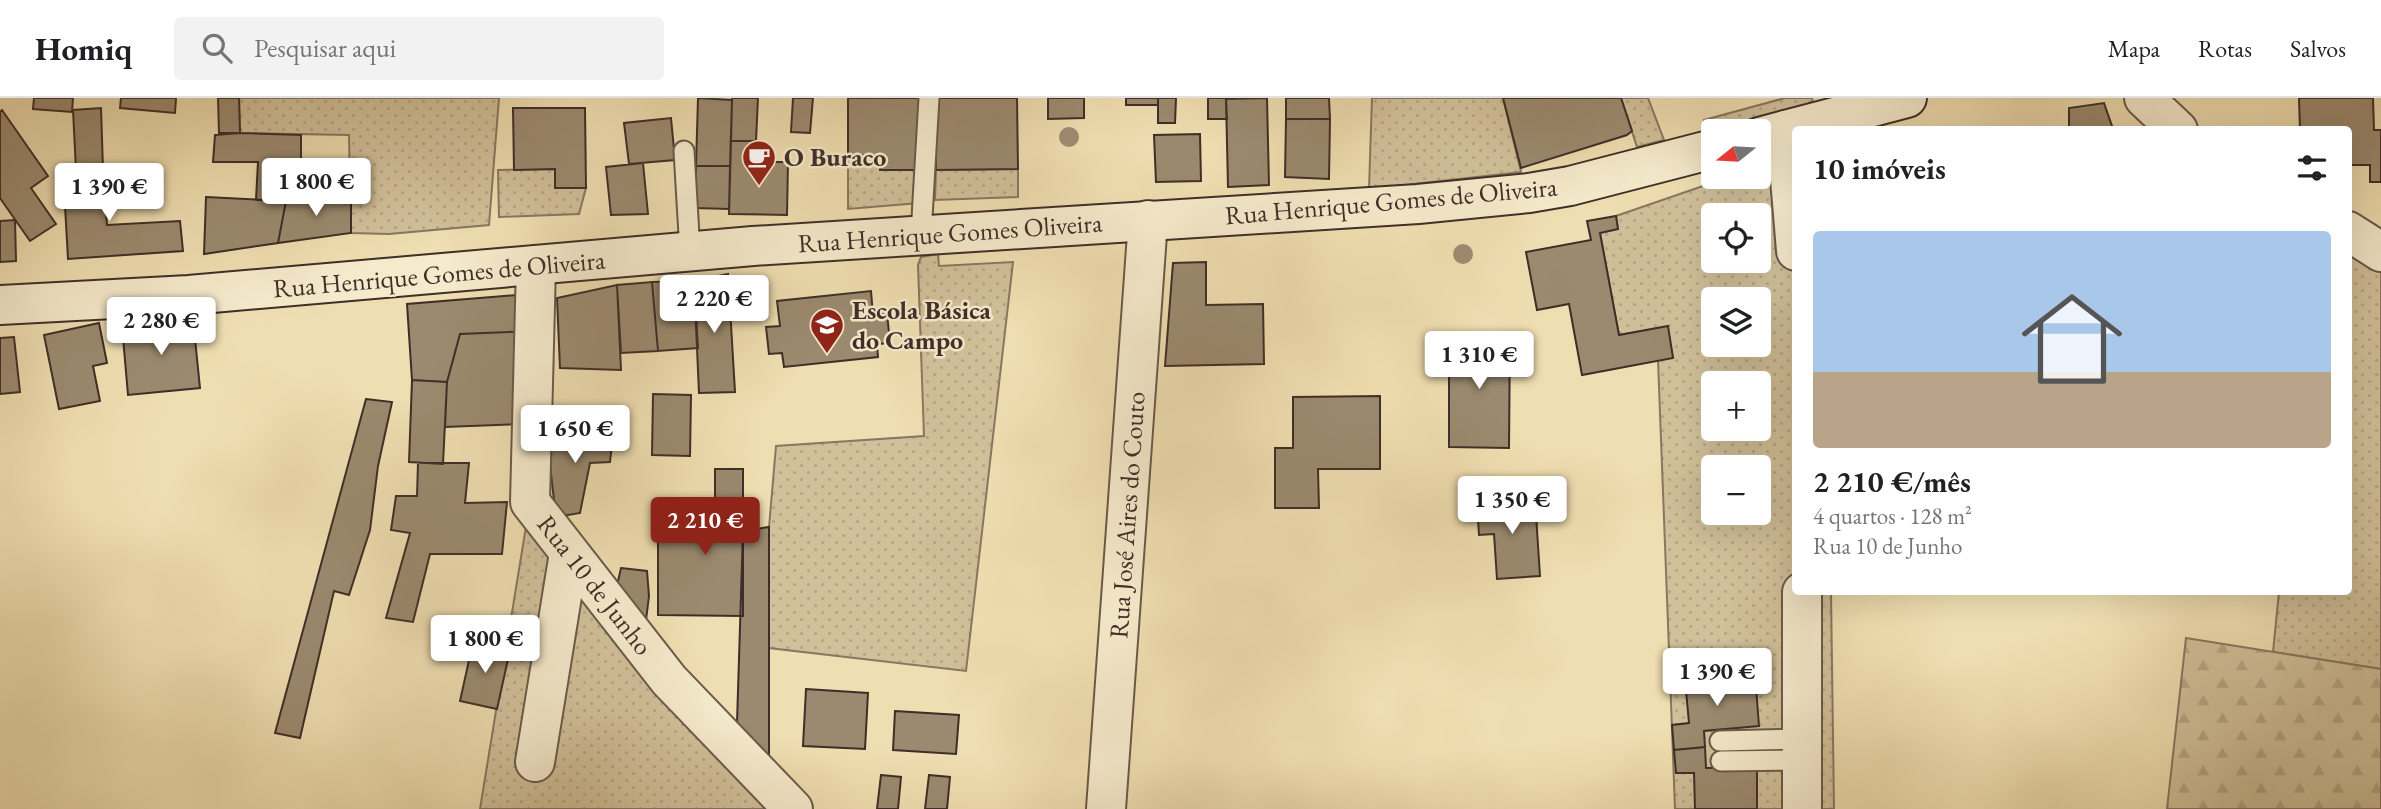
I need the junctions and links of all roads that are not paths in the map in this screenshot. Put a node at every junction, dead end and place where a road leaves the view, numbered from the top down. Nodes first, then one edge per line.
1 (929, 98) edge
2 (1907, 98) edge
3 (2144, 98) edge
4 (1835, 107) edge
5 (2174, 126) edge
6 (1772, 133) edge
7 (684, 152) dead end
8 (1701, 152) edge
9 (1148, 220) junction
10 (1792, 231) edge
11 (2352, 234) edge
12 (921, 235) junction
13 (753, 246) joint
14 (690, 252) junction
15 (2381, 252) edge
16 (536, 265) junction
17 (0, 305) edge
18 (569, 553) junction
19 (1802, 595) edge
20 (1720, 741) dead end
21 (1802, 749) junction
22 (1721, 761) dead end
23 (535, 762) dead end
24 (793, 809) edge
25 (1106, 809) edge
26 (1802, 809) edge

1 - 12 lane
2 - 4 street
3 - 5 street
4 - 6 street
6 - 10 street
7 - 14 lane
8 - 9 street, Rua Henrique Gomes de Oliveira
9 - 12 street, Rua Henrique Gomes Oliveira
9 - 25 street, Rua José Aires do Couto
11 - 15 street
12 - 13 street, Rua Henrique Gomes Oliveira
13 - 14 street, Rua Henrique Gomes de Oliveira
14 - 16 street, Rua Henrique Gomes de Oliveira
16 - 17 street, Rua Henrique Gomes de Oliveira
16 - 18 street, Rua 10 de Junho
18 - 23 street
18 - 24 street, Rua 10 de Junho
19 - 21 street
20 - 21 lane
21 - 22 lane
21 - 26 street

